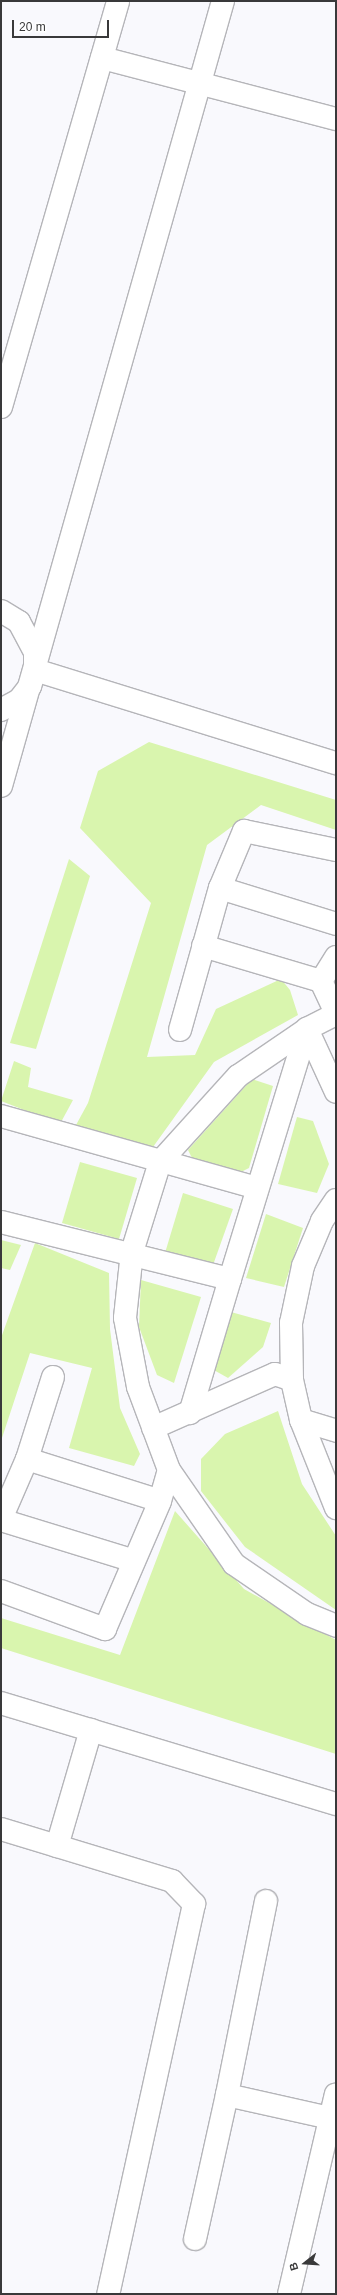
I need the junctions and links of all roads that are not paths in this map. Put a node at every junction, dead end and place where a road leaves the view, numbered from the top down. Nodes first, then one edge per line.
1 (118, 1) edge
2 (223, 1) edge
3 (102, 58) junction
4 (199, 84) junction
5 (336, 118) edge
6 (1, 408) edge
7 (1, 611) edge
8 (35, 670) junction
9 (1, 710) edge
10 (336, 763) edge
11 (1, 786) edge
12 (336, 850) edge
13 (220, 888) junction
14 (336, 924) edge
15 (203, 946) junction
16 (336, 957) edge
17 (321, 981) junction
18 (336, 1014) edge
19 (307, 1029) junction
20 (180, 1030) dead end
21 (336, 1092) edge
22 (1, 1116) edge
23 (160, 1162) junction
24 (257, 1188) junction
25 (336, 1200) edge
26 (1, 1222) edge
27 (132, 1252) junction
28 (230, 1279) junction
29 (53, 1377) dead end
30 (284, 1377) junction
31 (190, 1413) junction
32 (301, 1420) junction
33 (153, 1428) junction
34 (336, 1431) edge
35 (27, 1459) junction
36 (169, 1470) junction
37 (160, 1501) junction
38 (336, 1508) edge
39 (1, 1519) edge
40 (134, 1561) junction
41 (1, 1591) edge
42 (336, 1626) edge
43 (1, 1703) edge
44 (91, 1730) junction
45 (336, 1804) edge
46 (1, 1829) edge
47 (57, 1846) junction
48 (266, 1901) dead end
49 (336, 2094) edge
50 (227, 2095) junction
51 (330, 2118) junction
52 (195, 2239) dead end
53 (108, 2294) edge
54 (289, 2294) edge

1 - 3 street
2 - 4 street
3 - 4 street
3 - 6 street
4 - 5 street
4 - 8 street
7 - 8 street
8 - 9 street
8 - 10 street
8 - 11 street
12 - 13 street
13 - 14 street
13 - 15 street
15 - 17 street
15 - 20 street
16 - 17 street
17 - 18 street
18 - 19 street
19 - 21 street
19 - 23 street
19 - 24 street
22 - 23 street
23 - 24 street
23 - 27 street
24 - 28 street
25 - 30 street
26 - 27 street
27 - 28 street
27 - 33 street
28 - 31 street
29 - 35 street
30 - 31 street
30 - 32 street
31 - 33 street
32 - 34 street
32 - 38 street
33 - 36 street
35 - 37 street
35 - 39 street
36 - 37 street
36 - 42 street
37 - 40 street
39 - 40 street
40 - 41 street
43 - 44 street
44 - 45 street
44 - 47 street
46 - 47 street
47 - 53 street
48 - 50 street
49 - 51 street
50 - 51 street
50 - 52 street
51 - 54 street

